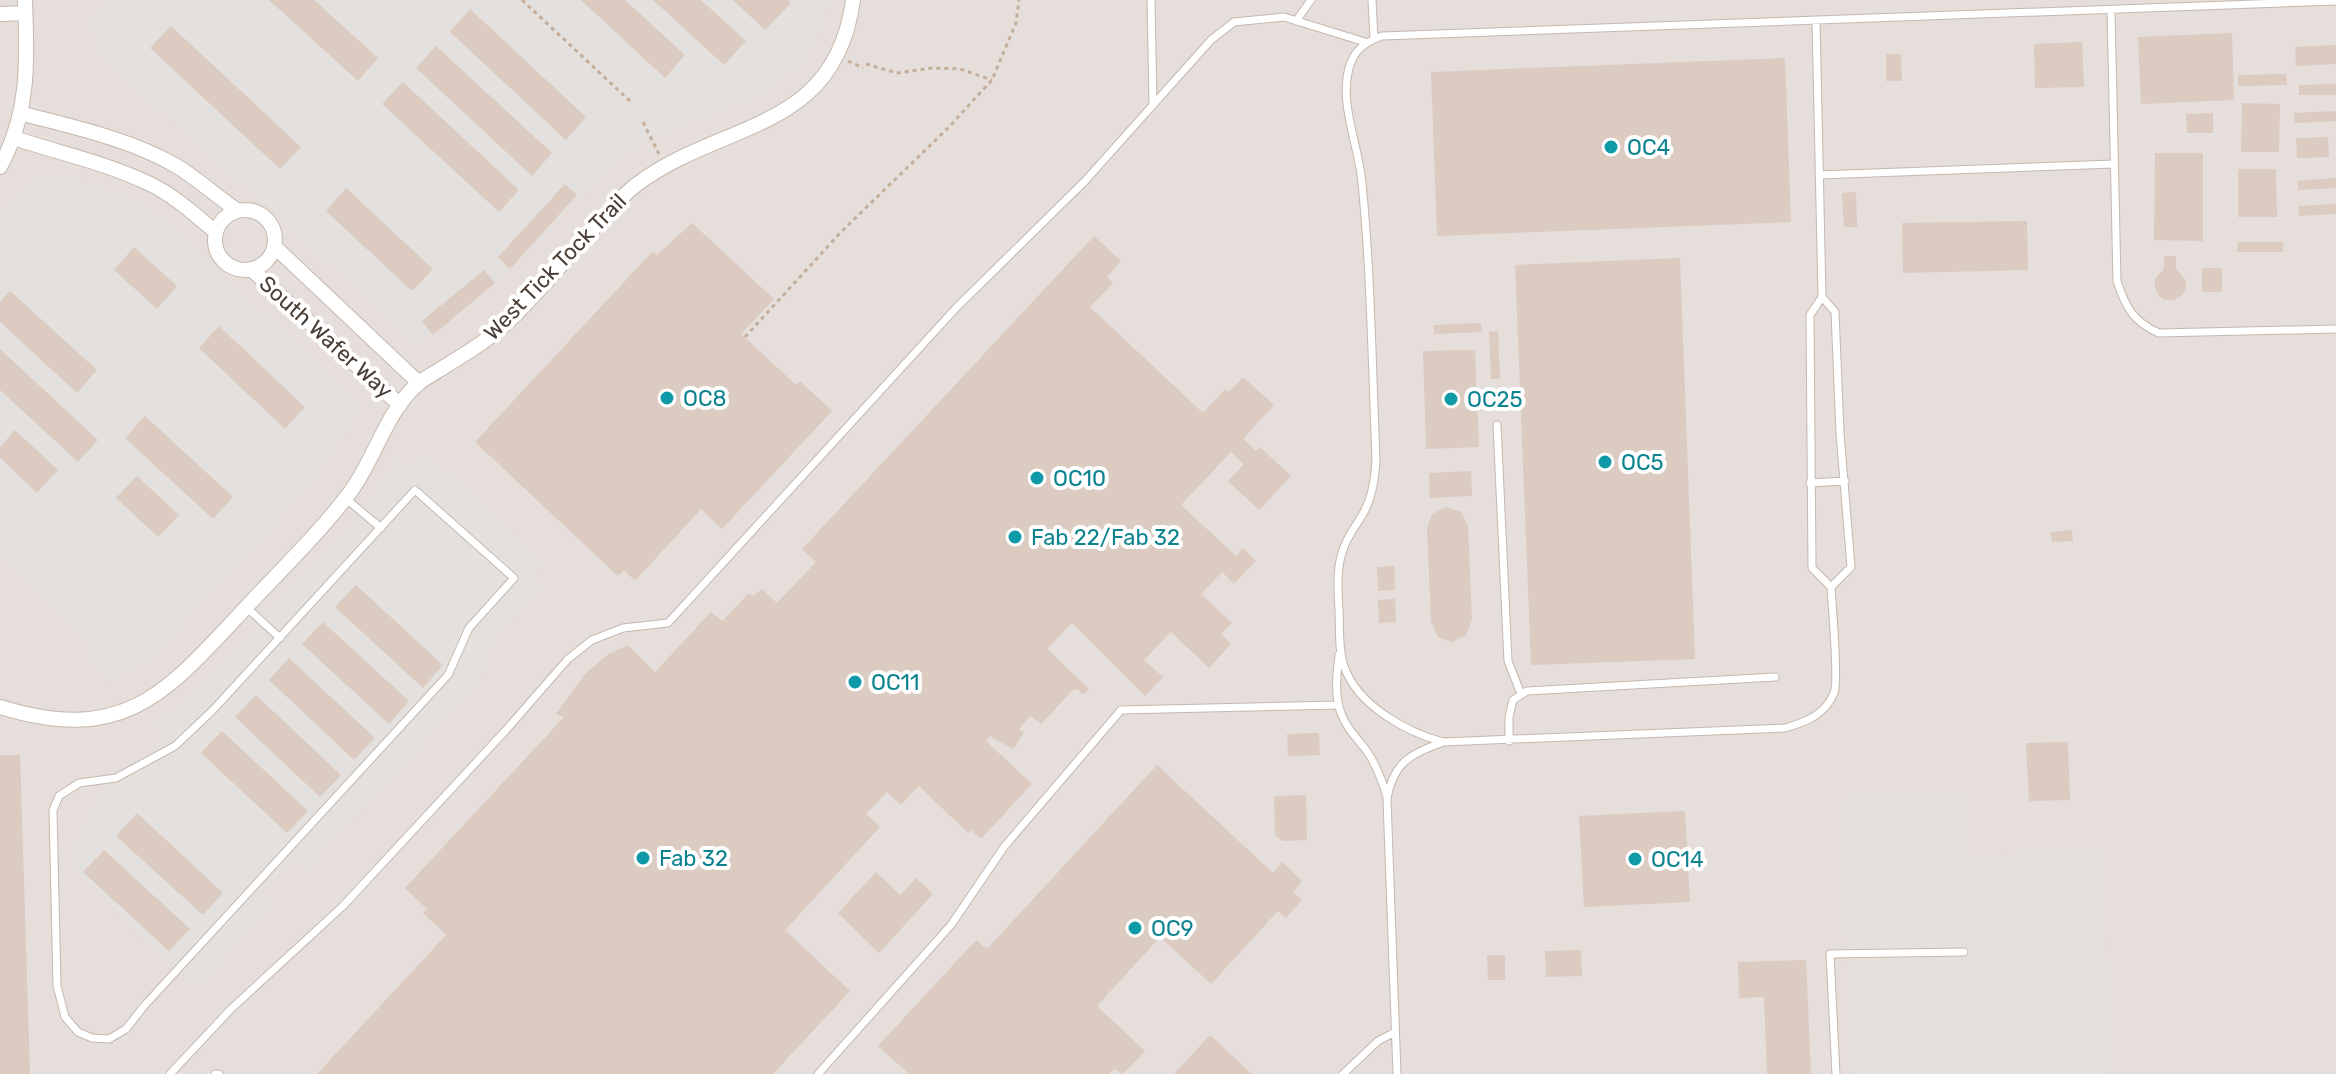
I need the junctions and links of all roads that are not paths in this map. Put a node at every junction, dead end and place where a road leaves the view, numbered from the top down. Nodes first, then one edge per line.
1 (853, 0) edge
2 (1151, 0) edge
3 (1311, 0) edge
4 (1372, 0) edge
5 (2093, 0) edge
6 (2336, 1) edge
7 (25, 6) edge
8 (2093, 10) junction
9 (2111, 10) junction
10 (0, 14) edge
11 (1816, 20) junction
12 (1296, 21) junction
13 (1370, 41) junction
14 (1153, 105) junction
15 (20, 113) junction
16 (14, 138) junction
17 (2114, 164) junction
18 (0, 167) edge
19 (1819, 175) junction
20 (238, 211) junction
21 (216, 232) junction
22 (274, 246) junction
23 (251, 269) junction
24 (1822, 297) junction
25 (2336, 329) edge
26 (419, 383) junction
27 (400, 405) junction
28 (1497, 425) dead end
29 (1845, 481) junction
30 (1810, 483) junction
31 (345, 498) junction
32 (381, 528) junction
33 (1831, 587) junction
34 (246, 607) junction
35 (280, 638) junction
36 (1340, 646) junction
37 (1775, 677) dead end
38 (1521, 694) junction
39 (1339, 705) junction
40 (0, 707) edge
41 (1509, 741) junction
42 (1443, 742) junction
43 (1387, 799) junction
44 (1964, 952) dead end
45 (1395, 1032) junction
46 (170, 1074) edge
47 (818, 1074) edge
48 (1343, 1074) edge
49 (1397, 1074) edge
50 (1836, 1074) edge

1 - 26 street, West Tick Tock Trail
2 - 14 lane
3 - 12 lane
4 - 13 lane
5 - 8 lane
6 - 9 lane
7 - 10 street
7 - 15 street
8 - 9 lane
8 - 11 lane
9 - 17 lane
11 - 13 lane
11 - 19 lane
12 - 13 lane
12 - 14 lane
13 - 36 lane
14 - 46 lane
15 - 16 street
15 - 20 street, South Wafer Way
16 - 18 street
16 - 21 street, South Wafer Way
17 - 19 lane
17 - 25 lane
19 - 24 lane
20 - 21 street
20 - 22 street, South Wafer Way
21 - 23 street, South Wafer Way
22 - 23 street, South Wafer Way
22 - 26 street, South Wafer Way
23 - 27 street, South Wafer Way
24 - 29 lane
24 - 30 lane
26 - 27 street, West Tick Tock Trail
27 - 31 street, West Tick Tock Trail
28 - 38 lane
29 - 30 lane
29 - 33 lane
30 - 33 lane
31 - 32 lane
31 - 34 street, West Tick Tock Trail
32 - 35 lane
32 - 35 lane
33 - 41 lane
34 - 35 lane
34 - 40 street, West Tick Tock Trail
36 - 39 lane
36 - 42 lane
37 - 38 lane
38 - 41 lane
39 - 43 lane
39 - 47 lane
41 - 42 lane
42 - 43 lane
43 - 45 lane
44 - 50 lane
45 - 48 lane
45 - 49 lane

